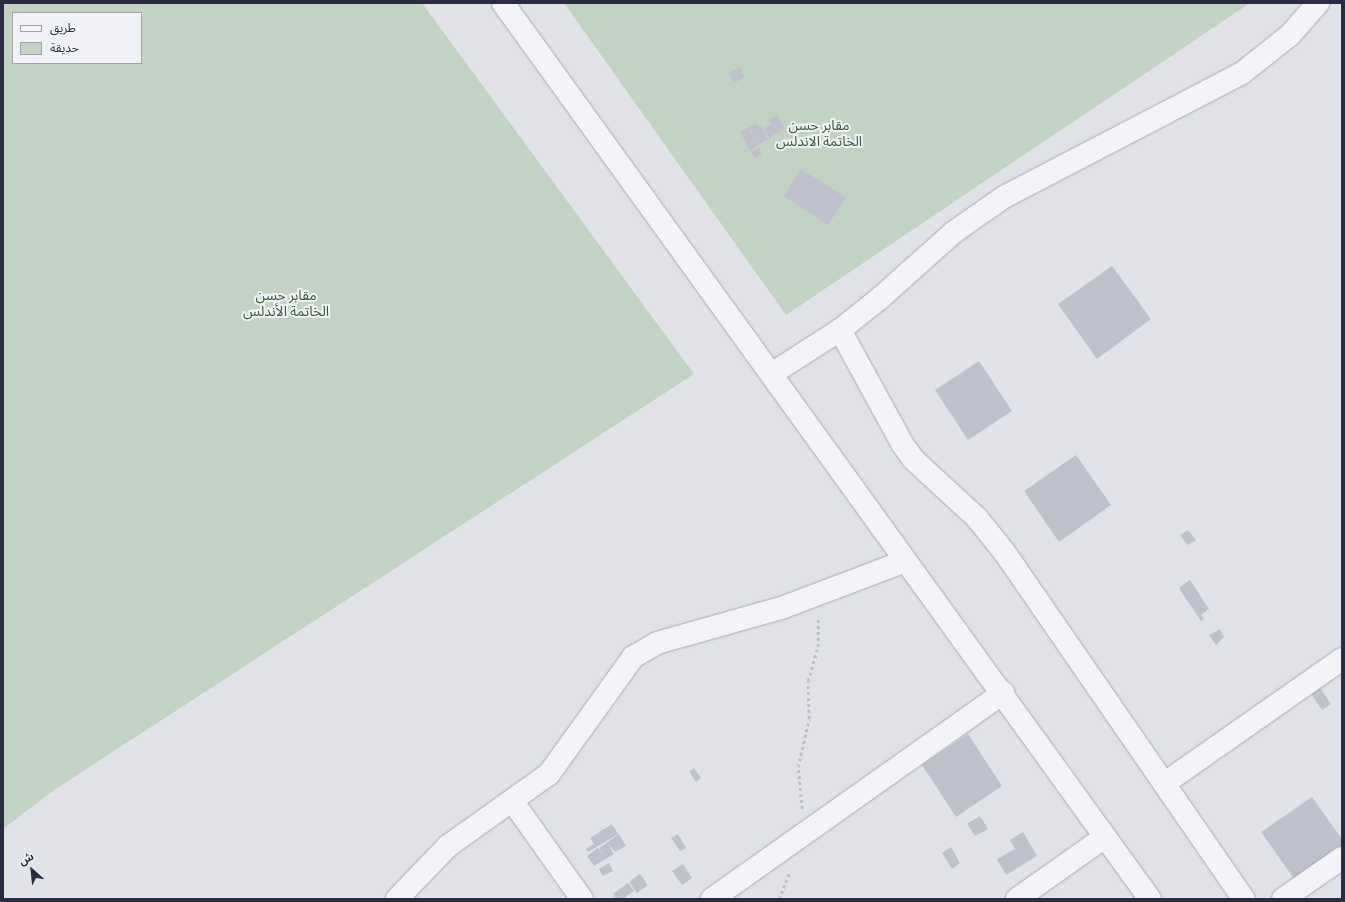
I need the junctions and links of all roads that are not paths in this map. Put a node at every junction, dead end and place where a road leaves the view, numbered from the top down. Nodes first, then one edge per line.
1 (504, 3) edge
2 (1318, 3) edge
3 (840, 330) junction
4 (773, 373) junction
5 (906, 561) junction
6 (1342, 659) edge
7 (1003, 693) junction
8 (1165, 783) junction
9 (513, 802) junction
10 (1105, 837) junction
11 (1342, 858) edge
12 (397, 899) edge
13 (582, 899) edge
14 (712, 899) edge
15 (1017, 899) edge
16 (1150, 899) edge
17 (1244, 899) edge
18 (1283, 899) edge

1 - 4 street
2 - 3 street
3 - 4 street
3 - 8 street
4 - 5 street
5 - 7 street
5 - 9 street
6 - 8 street
7 - 10 street
7 - 14 street
8 - 17 street
9 - 12 street
9 - 13 street
10 - 15 street
10 - 16 street
11 - 18 street

